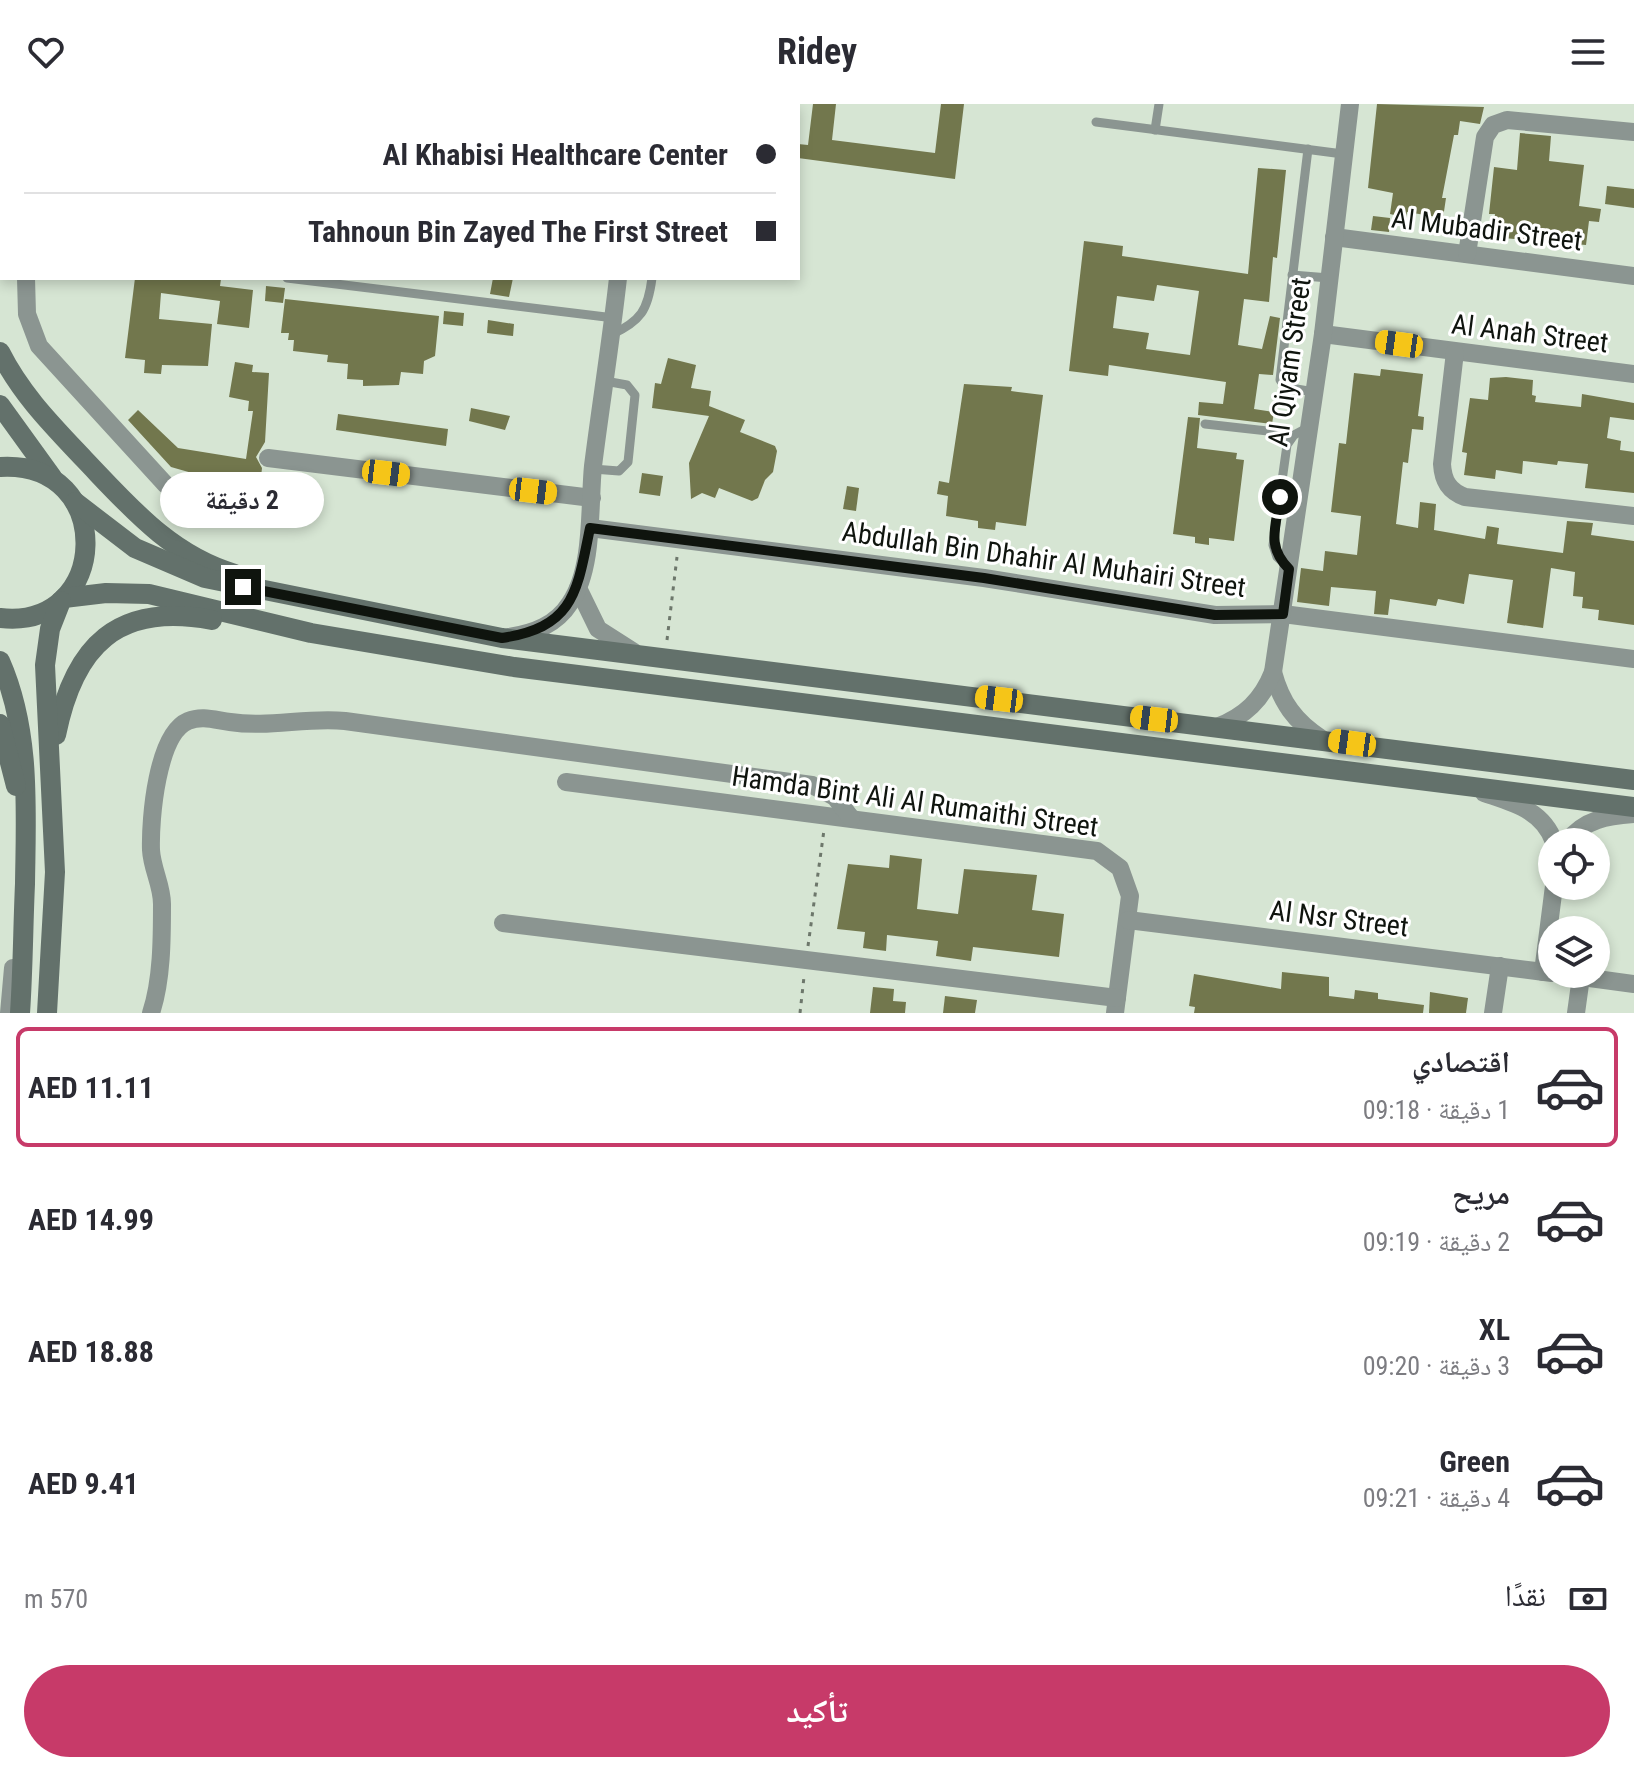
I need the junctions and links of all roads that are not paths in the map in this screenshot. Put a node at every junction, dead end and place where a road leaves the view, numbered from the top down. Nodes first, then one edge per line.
1 (1159, 104) edge
2 (1350, 104) edge
3 (1096, 122) dead end
4 (1155, 130) junction
5 (1634, 132) edge
6 (1308, 149) junction
7 (1343, 154) junction
8 (1334, 237) junction
9 (1467, 254) junction
10 (1292, 275) junction
11 (1634, 276) edge
12 (1329, 278) junction
13 (26, 280) edge
14 (300, 280) edge
15 (618, 280) edge
16 (652, 280) edge
17 (612, 327) junction
18 (1323, 334) junction
19 (0, 352) edge
20 (1455, 352) junction
21 (1634, 374) edge
22 (605, 381) junction
23 (1314, 392) junction
24 (0, 405) edge
25 (1205, 424) dead end
26 (1309, 427) junction
27 (1291, 438) junction
28 (268, 458) dead end
29 (0, 467) edge
30 (593, 469) junction
31 (55, 480) junction
32 (166, 485) dead end
33 (592, 498) junction
34 (75, 502) junction
35 (1634, 516) edge
36 (590, 528) junction
37 (1289, 569) junction
38 (578, 588) junction
39 (62, 600) junction
40 (314, 601) junction
41 (1283, 614) junction
42 (0, 618) edge
43 (311, 633) junction
44 (502, 638) junction
45 (637, 654) junction
46 (1634, 659) edge
47 (0, 661) edge
48 (1273, 672) junction
49 (0, 724) edge
50 (1217, 727) junction
51 (1322, 739) junction
52 (52, 754) junction
53 (1634, 780) edge
54 (566, 782) dead end
55 (1466, 787) junction
56 (1634, 807) edge
57 (1634, 814) edge
58 (851, 818) junction
59 (26, 826) junction
60 (1546, 828) edge
61 (1585, 828) edge
62 (24, 895) junction
63 (1128, 920) junction
64 (503, 923) dead end
65 (1500, 966) junction
66 (1538, 971) edge
67 (1610, 981) edge
68 (1634, 984) edge
69 (1579, 988) edge
70 (1116, 1005) edge
71 (9, 1013) edge
72 (20, 1013) edge
73 (47, 1013) edge
74 (151, 1013) edge
75 (1493, 1013) edge
76 (1576, 1013) edge

1 - 4 lane
2 - 7 street, Al Qiyam Street
3 - 4 lane
4 - 6 lane
5 - 9 street
6 - 7 lane
6 - 10 lane
7 - 8 street, Al Qiyam Street
8 - 9 street, Al Mubadir Street
8 - 12 street, Al Qiyam Street
9 - 11 street, Al Mubadir Street
10 - 12 lane
10 - 23 lane
12 - 18 street, Al Qiyam Street
13 - 32 street
14 - 17 lane
15 - 17 street
16 - 17 lane
17 - 22 street
18 - 20 street, Al Anah Street
18 - 23 street, Al Qiyam Street
19 - 40 street
20 - 21 street, Al Anah Street
20 - 35 street
22 - 30 street
22 - 30 lane
23 - 26 street, Al Qiyam Street
24 - 31 street
25 - 27 lane
26 - 27 lane
26 - 37 street, Al Qiyam Street
27 - 37 lane
28 - 33 street
29 - 31 street
30 - 33 street
31 - 34 street
33 - 36 street
34 - 39 street
34 - 40 street
36 - 38 street
36 - 41 street, Abdullah Bin Dhahir Al Muhairi Street
37 - 41 street, Al Qiyam Street
38 - 44 street
38 - 45 street
39 - 42 street
39 - 43 street
39 - 52 street
40 - 44 street
41 - 46 street, Abdullah Bin Dhahir Al Muhairi Street
41 - 48 street, Al Qiyam Street
43 - 52 street
43 - 55 street
44 - 45 street
45 - 50 street
47 - 59 street
48 - 50 street, Al Qiyam Street
48 - 51 street
49 - 59 street
50 - 51 street
51 - 53 street
52 - 73 street
54 - 58 street, Hamda Bint Ali Al Rumaithi Street
55 - 56 street
55 - 60 street
57 - 61 street
58 - 63 street, Hamda Bint Ali Al Rumaithi Street
58 - 74 street
59 - 62 street
62 - 71 street
62 - 72 street
63 - 65 street, Al Nsr Street
63 - 70 street, Hamda Bint Ali Al Rumaithi Street
64 - 70 street, Hamda Bint Ali Al Rumaithi Street
65 - 66 street, Al Nsr Street
65 - 75 street
67 - 68 street, Al Nsr Street
69 - 76 street

